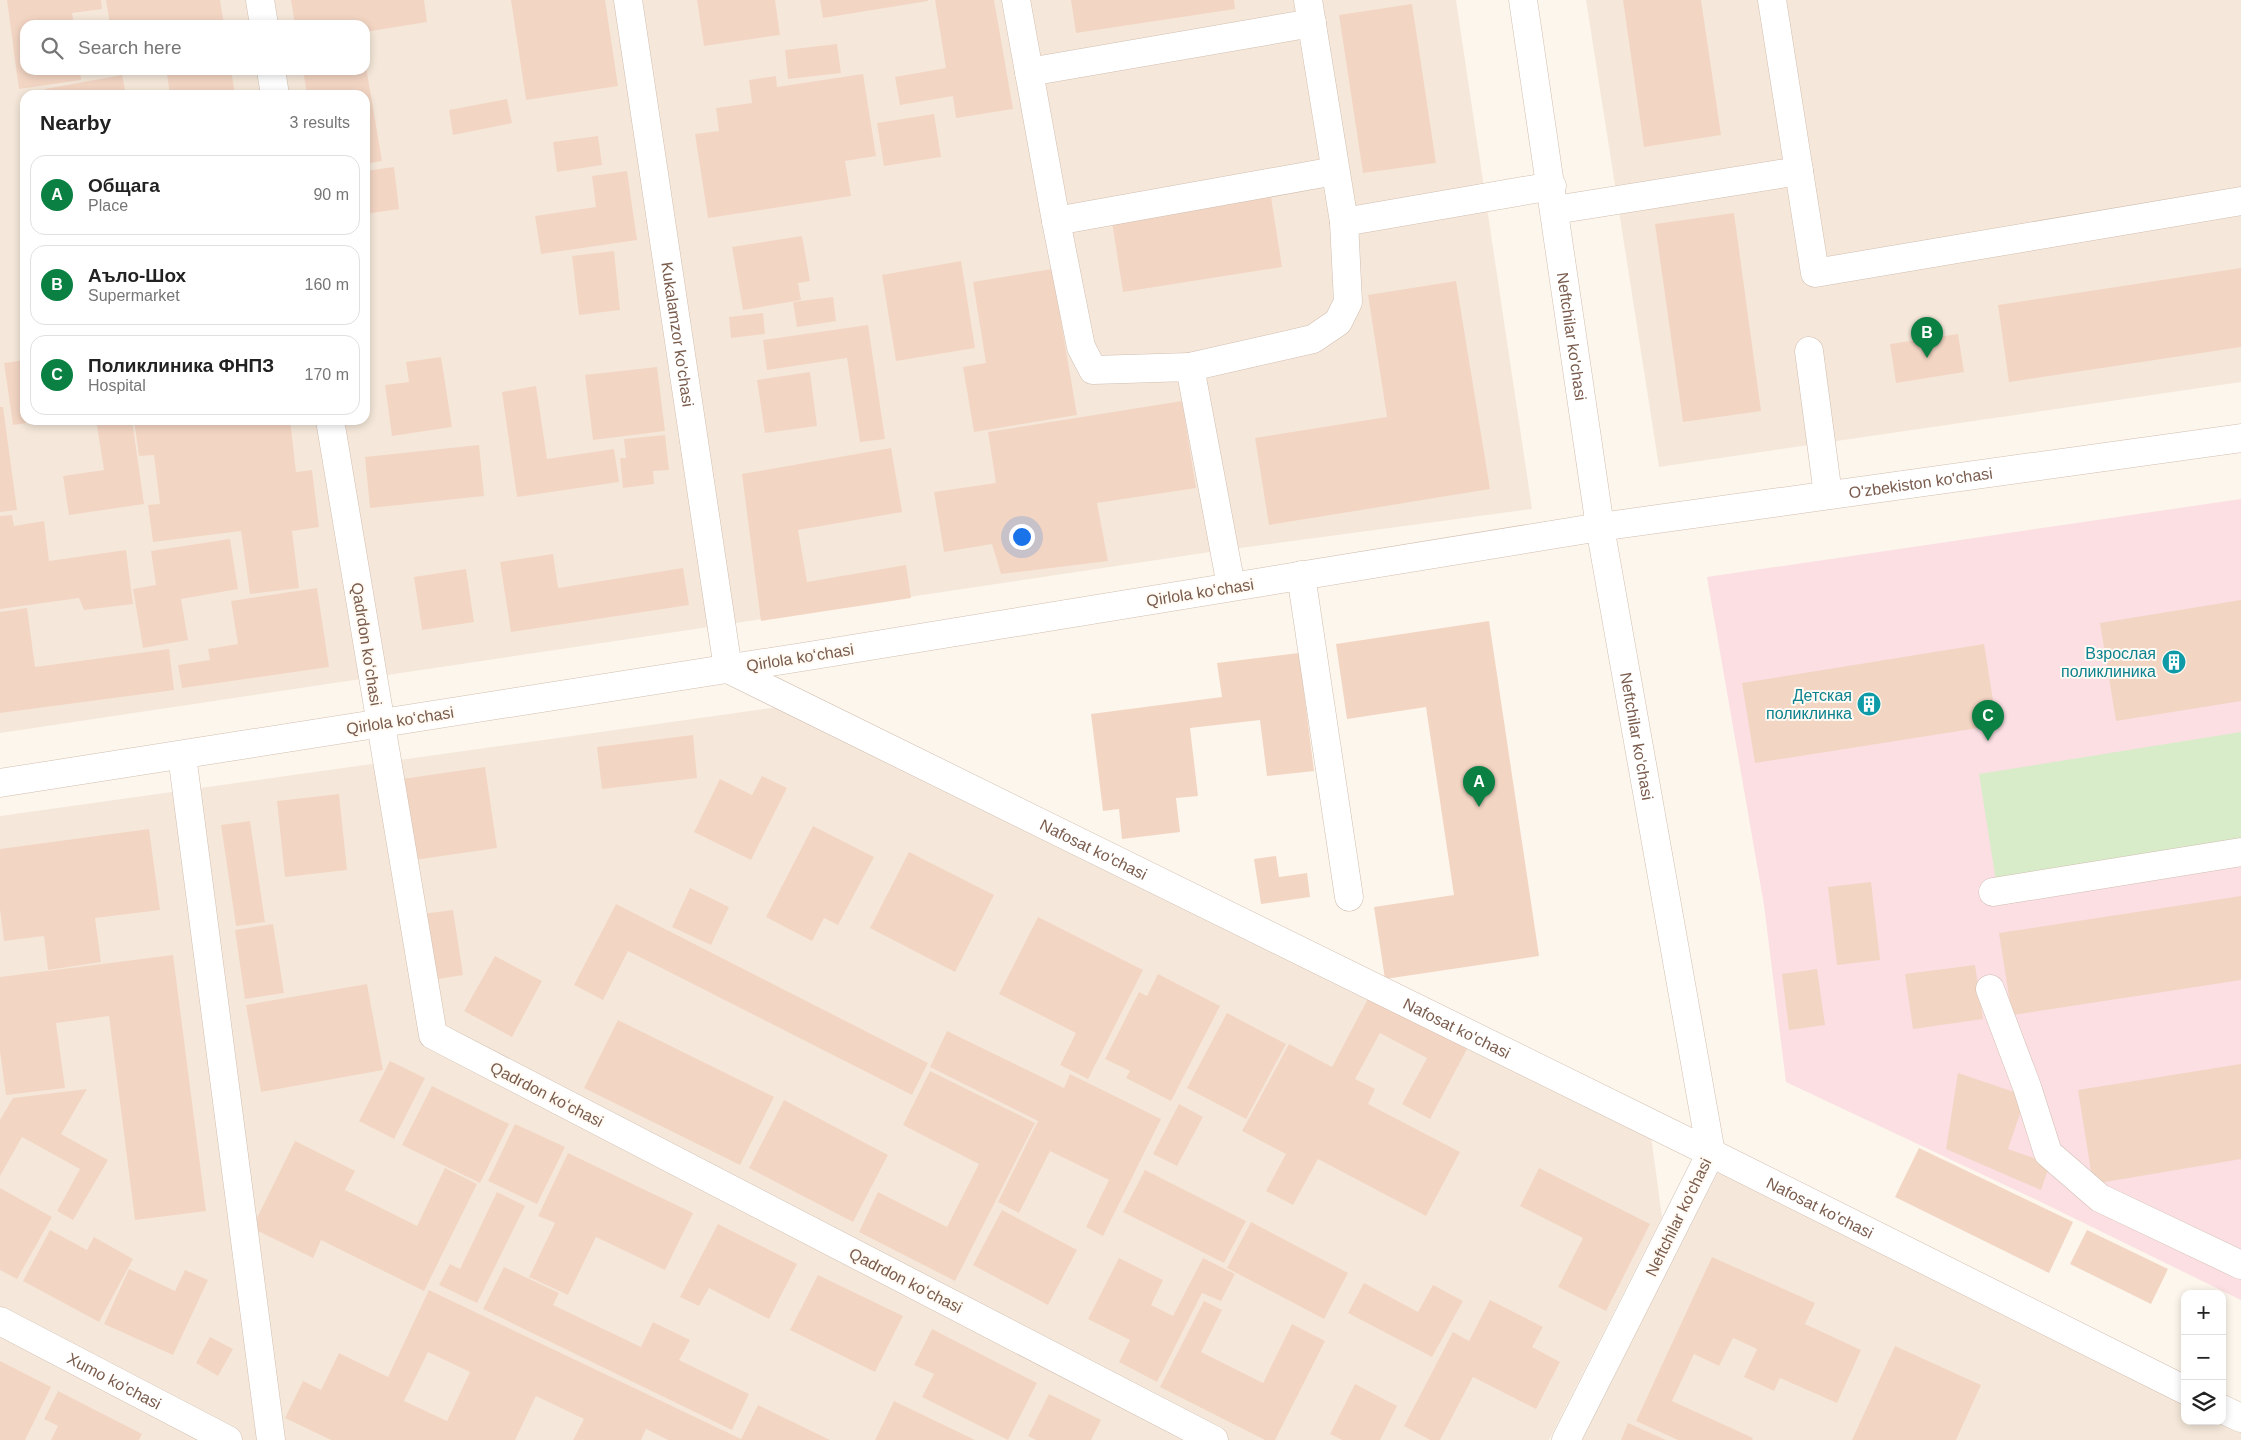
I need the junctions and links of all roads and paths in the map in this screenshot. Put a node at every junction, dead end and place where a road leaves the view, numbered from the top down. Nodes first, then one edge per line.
1 (260, 0) edge
2 (628, 0) edge
3 (1016, 0) edge
4 (1523, 0) edge
5 (1772, 0) edge
6 (1310, 12) edge
7 (263, 20) edge
8 (1029, 72) junction
9 (272, 75) edge
10 (275, 90) edge
11 (1335, 171) junction
12 (1799, 171) junction
13 (1553, 198) junction
14 (2241, 201) edge
15 (1056, 221) junction
16 (1344, 222) junction
17 (1809, 351) dead end
18 (1190, 367) junction
19 (331, 425) edge
20 (2241, 438) edge
21 (1828, 495) junction
22 (1600, 527) junction
23 (1301, 575) junction
24 (1231, 586) junction
25 (728, 669) junction
26 (380, 723) junction
27 (182, 755) junction
28 (0, 783) edge
29 (2241, 852) edge
30 (1994, 892) dead end
31 (1350, 897) dead end
32 (1990, 989) dead end
33 (1711, 1153) junction
34 (2241, 1265) edge
35 (0, 1321) edge
36 (2181, 1388) edge
37 (2226, 1411) edge
38 (2241, 1418) edge
39 (228, 1440) edge
40 (271, 1440) edge
41 (1214, 1440) edge
42 (1566, 1440) edge

1 - 7 street
2 - 25 street, Kukalamzor ko'chasi
3 - 8 street
4 - 13 street, Neftchilar ko'chasi
5 - 12 street
6 - 8 street
6 - 11 street
8 - 15 street
9 - 10 street
11 - 15 street
11 - 16 street
12 - 13 street
12 - 14 street
13 - 16 street
13 - 22 street, Neftchilar ko'chasi
15 - 18 street
16 - 18 street
17 - 21 street
18 - 24 street
19 - 26 street, Qadrdon koʻchasi
20 - 21 street, O'zbekiston ko'chasi
21 - 22 street, O'zbekiston ko'chasi
22 - 23 street, Qirlola koʻchasi
22 - 33 street, Neftchilar ko'chasi
23 - 24 street, Qirlola koʻchasi
23 - 31 street
24 - 25 street, Qirlola koʻchasi
25 - 26 street, Qirlola koʻchasi
25 - 33 street, Nafosat ko'chasi
26 - 27 street, Qirlola koʻchasi
26 - 41 street, Qadrdon koʻchasi
27 - 28 street, Qirlola koʻchasi
27 - 40 street
29 - 30 street
32 - 34 street
33 - 36 street, Nafosat ko'chasi
33 - 42 street, Neftchilar ko'chasi
35 - 39 street, Xumo ko'chasi
37 - 38 street

